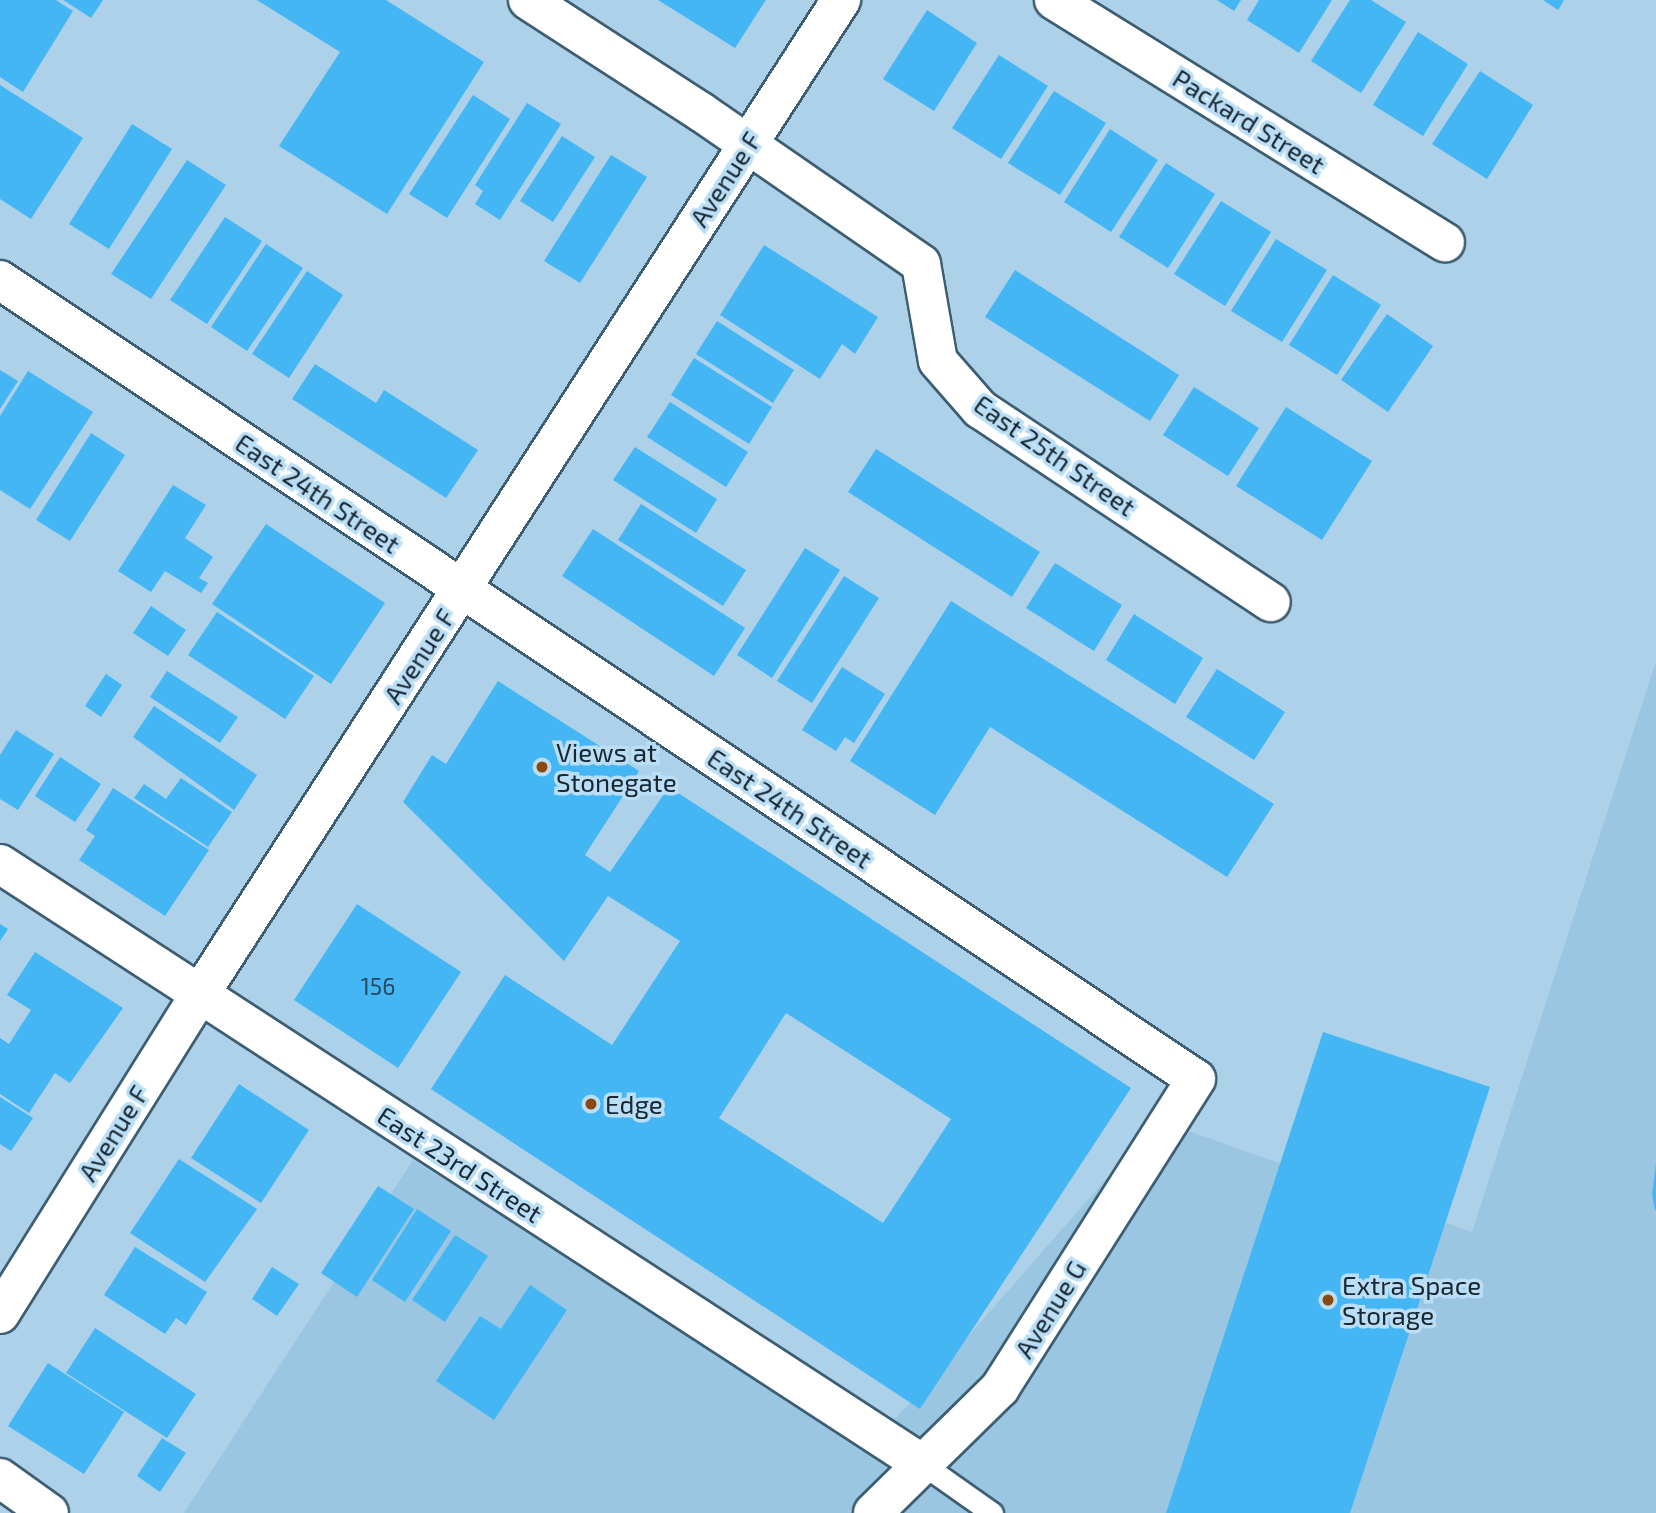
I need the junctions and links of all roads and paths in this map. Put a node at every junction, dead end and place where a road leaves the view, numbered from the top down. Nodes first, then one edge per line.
1 (528, 0) edge
2 (841, 0) edge
3 (1054, 0) edge
4 (747, 144) junction
5 (1445, 242) dead end
6 (0, 280) edge
7 (462, 589) junction
8 (1271, 602) dead end
9 (0, 864) edge
10 (200, 994) junction
11 (1196, 1079) joint
12 (0, 1314) edge
13 (921, 1463) junction
14 (0, 1478) edge
15 (49, 1513) edge
16 (873, 1513) edge
17 (992, 1513) edge

1 - 4 street, East 25th Street
2 - 4 street, Avenue F
3 - 5 street, Packard Street
4 - 7 street, Avenue F
4 - 8 street, East 25th Street
6 - 7 street, East 24th Street
7 - 10 street, Avenue F
7 - 11 street, East 24th Street
9 - 10 street, East 23rd Street
10 - 12 street, Avenue F
10 - 13 street, East 23rd Street
11 - 13 street, Avenue G
13 - 16 street, Avenue G
13 - 17 lane
14 - 15 street

